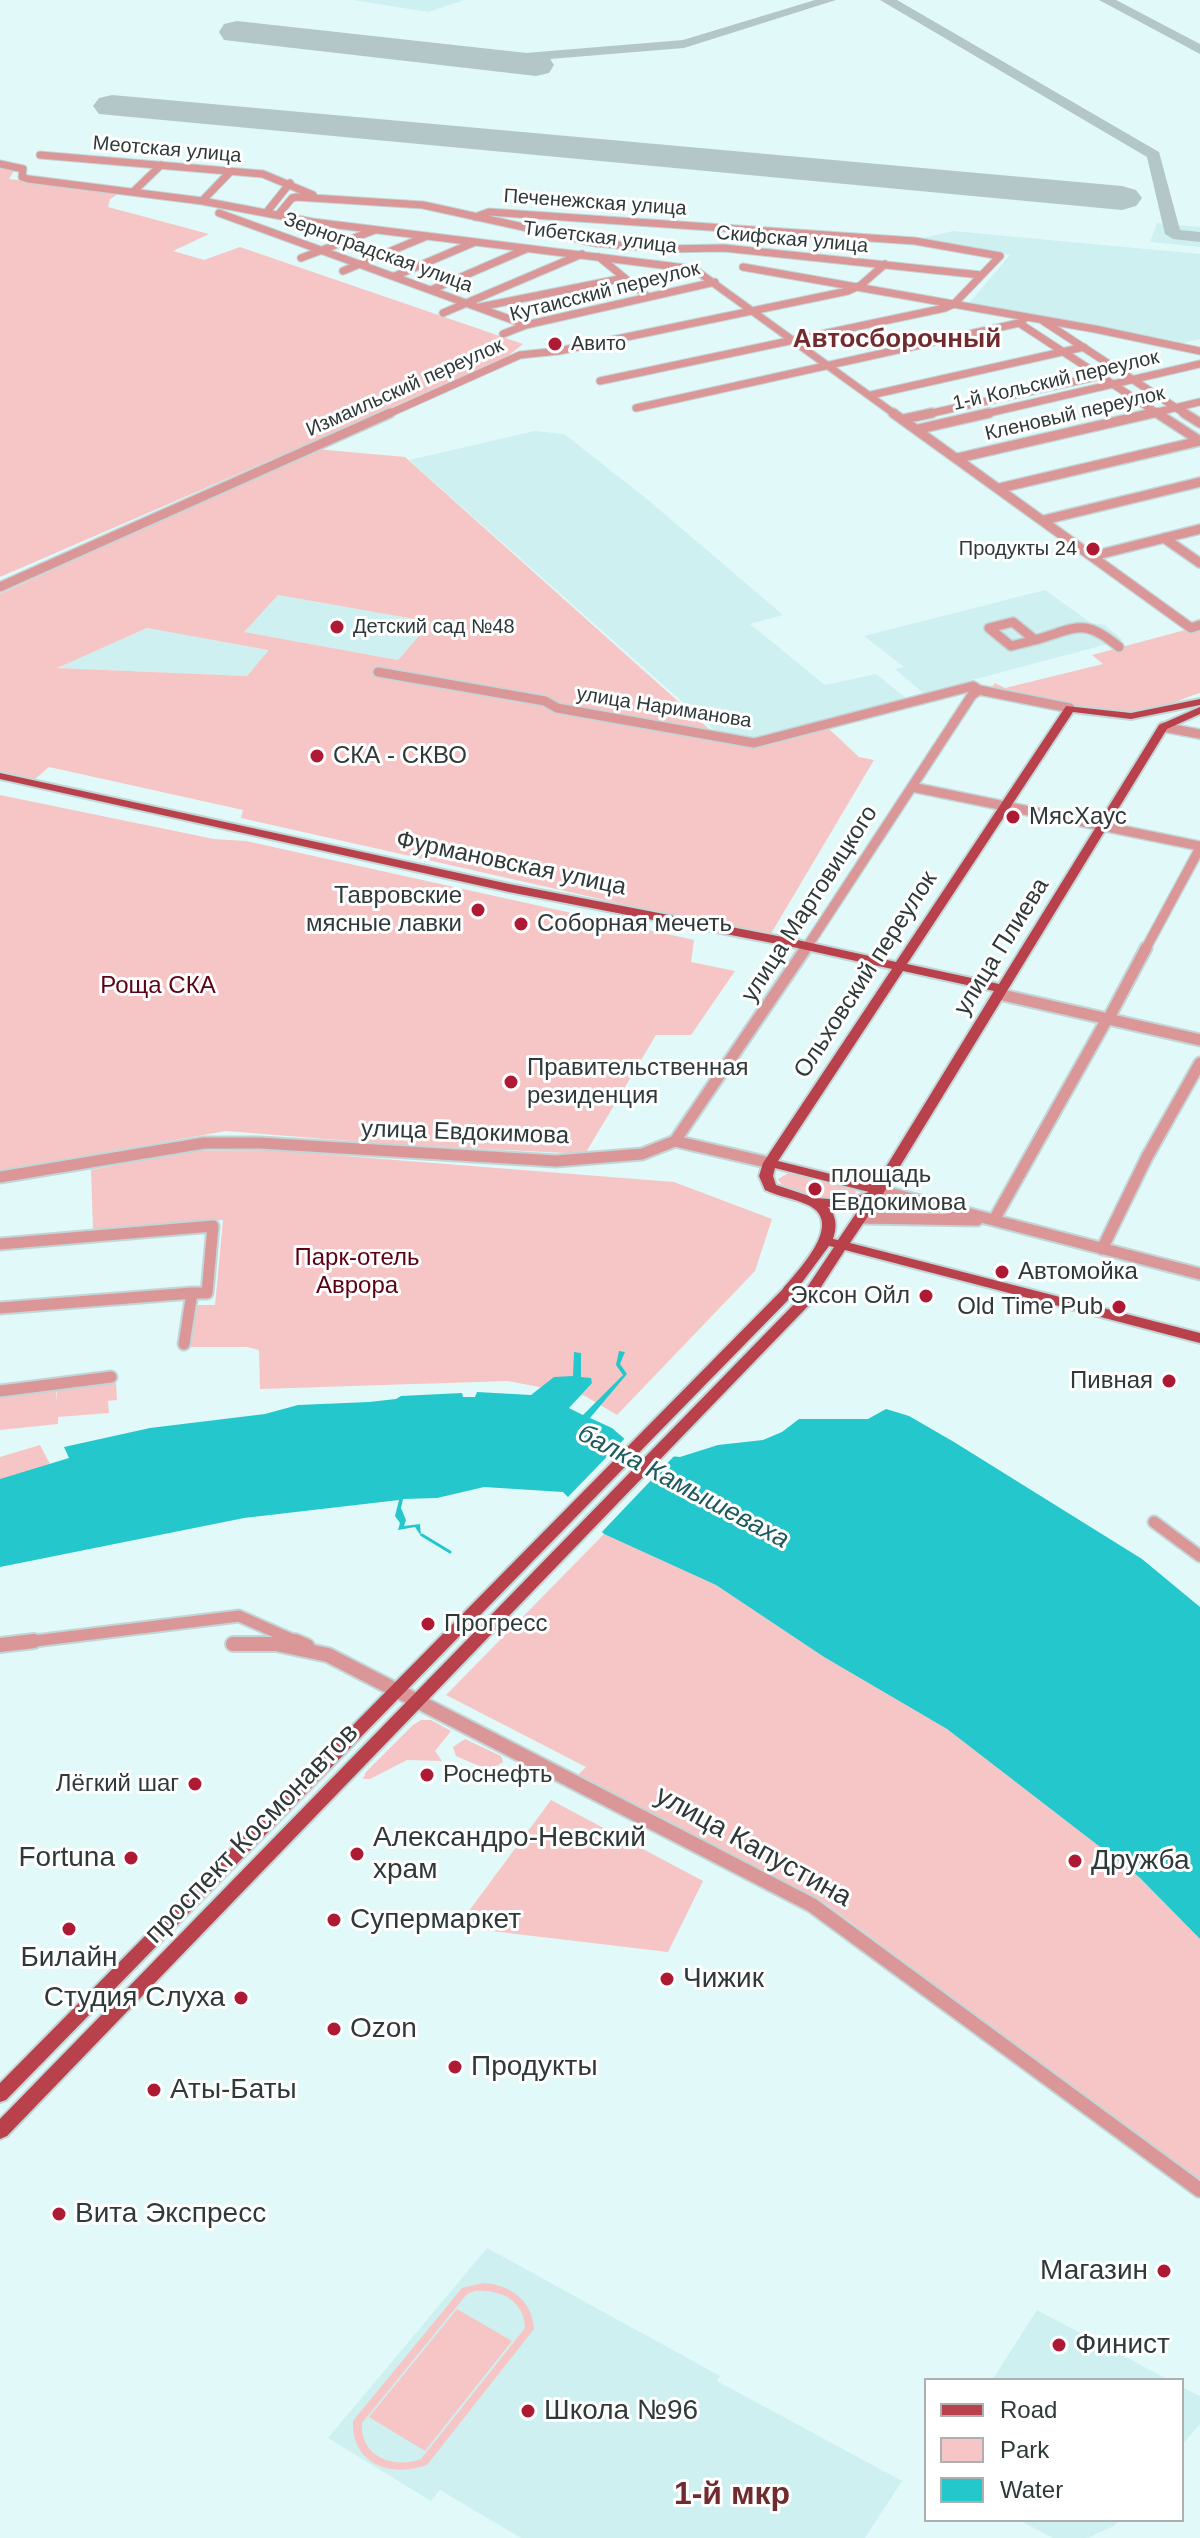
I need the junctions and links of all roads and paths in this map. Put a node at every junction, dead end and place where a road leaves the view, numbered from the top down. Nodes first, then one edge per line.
1 (40, 155) dead end
2 (0, 164) edge
3 (161, 165) junction
4 (231, 171) junction
5 (290, 183) junction
6 (133, 192) junction
7 (317, 198) junction
8 (202, 201) junction
9 (219, 213) dead end
10 (266, 213) junction
11 (278, 215) junction
12 (475, 217) junction
13 (682, 225) junction
14 (378, 229) junction
15 (428, 235) junction
16 (827, 235) junction
17 (477, 241) junction
18 (596, 243) junction
19 (528, 247) junction
20 (664, 249) junction
21 (325, 251) junction
22 (583, 254) junction
23 (596, 256) junction
24 (811, 257) junction
25 (301, 258) dead end
26 (646, 261) junction
27 (360, 263) junction
28 (885, 264) junction
29 (743, 267) dead end
30 (343, 271) dead end
31 (981, 275) junction
32 (395, 276) junction
33 (624, 278) junction
34 (715, 282) junction
35 (856, 287) junction
36 (431, 290) junction
37 (648, 297) junction
38 (468, 303) junction
39 (954, 304) junction
40 (480, 308) junction
41 (753, 310) junction
42 (443, 313) dead end
43 (1027, 317) junction
44 (1039, 319) junction
45 (1019, 323) junction
46 (526, 325) junction
47 (503, 334) dead end
48 (795, 339) junction
49 (1084, 347) junction
50 (1200, 351) edge
51 (1064, 352) junction
52 (1200, 364) edge
53 (832, 366) junction
54 (1100, 376) junction
55 (1133, 380) junction
56 (600, 381) dead end
57 (1114, 385) junction
58 (871, 395) junction
59 (1200, 402) edge
60 (1177, 407) junction
61 (636, 408) dead end
62 (1156, 412) junction
63 (904, 419) junction
64 (1200, 423) edge
65 (919, 429) junction
66 (1200, 441) edge
67 (958, 458) junction
68 (1200, 482) edge
69 (1000, 488) junction
70 (1044, 520) junction
71 (1200, 529) edge
72 (1164, 538) junction
73 (1093, 556) junction
74 (1200, 563) edge
75 (0, 587) edge
76 (1196, 626) edge
77 (1035, 640) junction
78 (1119, 647) dead end
79 (378, 672) dead end
80 (979, 690) junction
81 (1200, 702) edge
82 (1070, 708) junction
83 (1200, 710) edge
84 (1163, 727) junction
85 (1200, 734) edge
86 (0, 776) edge
87 (0, 783) edge
88 (912, 787) junction
89 (1003, 806) junction
90 (1103, 826) junction
91 (1200, 847) edge
92 (806, 949) junction
93 (896, 968) junction
94 (1000, 992) junction
95 (1109, 1017) junction
96 (1200, 1034) edge
97 (1200, 1040) edge
98 (1200, 1063) edge
99 (675, 1141) junction
100 (770, 1163) junction
101 (0, 1177) edge
102 (877, 1192) junction
103 (814, 1202) junction
104 (860, 1218) junction
105 (994, 1220) junction
106 (825, 1241) junction
107 (0, 1244) edge
108 (840, 1247) junction
109 (1102, 1249) junction
110 (1200, 1274) edge
111 (192, 1293) junction
112 (0, 1308) edge
113 (1200, 1338) edge
114 (184, 1344) dead end
115 (111, 1377) dead end
116 (0, 1391) edge
117 (1154, 1522) dead end
118 (1200, 1556) edge
119 (233, 1644) dead end
120 (0, 1645) edge
121 (328, 1655) junction
122 (398, 1689) junction
123 (418, 1699) junction
124 (0, 2095) edge
125 (0, 2131) edge
126 (1200, 2190) edge

1 - 3 street, Меотская улица
2 - 6 street, Тибетская улица
3 - 4 street, Меотская улица
3 - 6 street
4 - 5 street, Меотская улица
4 - 8 street
5 - 7 street, Меотская улица
5 - 10 street
6 - 8 street, Тибетская улица
7 - 11 street
7 - 12 street, Скифская улица
8 - 10 street, Тибетская улица
9 - 21 street, Зерноградская улица
10 - 11 street, Тибетская улица
11 - 14 street, Тибетская улица
12 - 13 street, Печенежская улица
12 - 18 street, Скифская улица
13 - 16 street, Печенежская улица
13 - 20 street
14 - 15 street, Тибетская улица
14 - 21 street
15 - 17 street, Тибетская улица
15 - 27 street
16 - 24 street
16 - 31 street, Печенежская улица
17 - 19 street, Тибетская улица
17 - 32 street
18 - 20 street, Скифская улица
18 - 22 street
19 - 22 street, Тибетская улица
19 - 36 street
20 - 24 street, Скифская улица
20 - 26 street
21 - 25 street
21 - 27 street, Зерноградская улица
22 - 23 street, Тибетская улица
22 - 38 street
23 - 26 street, Тибетская улица
23 - 33 street
24 - 28 street, Скифская улица
26 - 34 street, Тибетская улица
27 - 30 street
27 - 32 street, Зерноградская улица
28 - 31 street, Скифская улица
28 - 35 street, Измаильский переулок
29 - 35 street
31 - 39 street
32 - 36 street, Зерноградская улица
33 - 37 street
33 - 40 street
34 - 37 street, Кутаисский переулок
34 - 41 street, Тибетская улица
35 - 39 street
35 - 41 street, Измаильский переулок
36 - 38 street, Зерноградская улица
37 - 46 street, Кутаисский переулок
38 - 40 street, Зерноградская улица
38 - 42 street
39 - 43 street
39 - 48 street
40 - 46 street, Зерноградская улица
41 - 48 street, Тибетская улица
41 - 75 street, Измаильский переулок
43 - 44 street
43 - 45 street
44 - 49 street
44 - 50 street
45 - 51 street
45 - 53 street
46 - 47 street, Кутаисский переулок
48 - 53 street, Тибетская улица
48 - 56 street
49 - 51 street
49 - 55 street
51 - 54 street
51 - 58 street
52 - 55 street, 1-й Кольский переулок
53 - 58 street, Тибетская улица
53 - 61 street
54 - 57 street
54 - 63 street
55 - 57 street, 1-й Кольский переулок
55 - 60 street
57 - 62 street
57 - 65 street, 1-й Кольский переулок
58 - 63 street, Тибетская улица
59 - 60 street, Кленовый переулок
60 - 62 street, Кленовый переулок
60 - 64 street
62 - 66 street
62 - 67 street, Кленовый переулок
63 - 65 street, Тибетская улица
65 - 67 street, Тибетская улица
66 - 69 street
67 - 69 street, Тибетская улица
68 - 70 street
69 - 70 street, Тибетская улица
70 - 73 street, Тибетская улица
71 - 72 street
72 - 73 street
72 - 74 street
73 - 76 street, Тибетская улица
77 - 77 street
77 - 78 street
79 - 80 street, улица Нариманова
80 - 82 street, улица Нариманова
80 - 88 street, улица Мартовицкого
81 - 82 main road, улица Нариманова
82 - 89 main road, Ольховский переулок
83 - 84 main road
84 - 85 street
84 - 90 main road, улица Плиева
86 - 92 main road, Фурмановская улица
87 - 92 main road, Фурмановская улица
88 - 89 street
88 - 92 street, улица Мартовицкого
89 - 90 street
89 - 93 main road, Ольховский переулок
90 - 91 street
90 - 94 main road, улица Плиева
91 - 95 street
92 - 93 main road, Фурмановская улица
92 - 99 street, улица Мартовицкого
93 - 94 main road, Фурмановская улица
93 - 100 main road, Ольховский переулок
94 - 95 street, Фурмановская улица
94 - 102 main road, улица Плиева
95 - 96 street, Фурмановская улица
95 - 97 street, Фурмановская улица
95 - 105 street
98 - 109 street
99 - 100 street
99 - 101 street, улица Евдокимова
100 - 102 main road
100 - 103 main road
102 - 103 main road
102 - 104 main road
102 - 105 street
103 - 106 main road
104 - 105 street
104 - 108 main road
105 - 109 street
106 - 108 main road
106 - 122 main road, проспект Космонавтов
107 - 111 street
108 - 113 main road
108 - 123 main road, проспект Космонавтов
109 - 110 street
111 - 112 street
111 - 114 street
115 - 116 street
117 - 118 street
119 - 121 street, улица Капустина
120 - 121 street
121 - 122 street, улица Капустина
122 - 123 street, улица Капустина
122 - 124 main road, проспект Космонавтов
123 - 125 main road, проспект Космонавтов
123 - 126 street, улица Капустина

